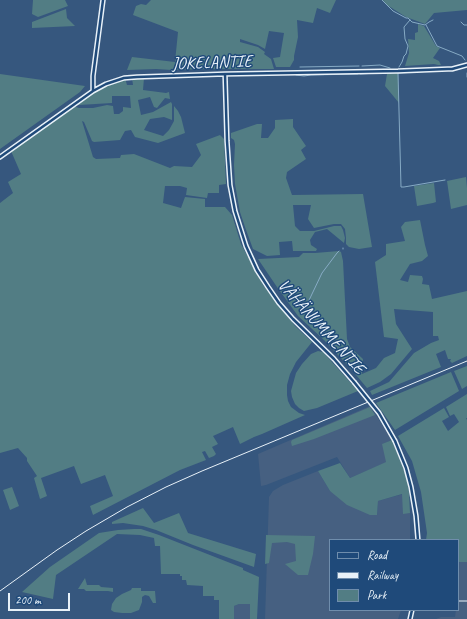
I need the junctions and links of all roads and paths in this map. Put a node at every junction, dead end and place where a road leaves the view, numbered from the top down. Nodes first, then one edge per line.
1 (103, 0) edge
2 (467, 66) edge
3 (225, 74) junction
4 (93, 91) junction
5 (0, 157) edge
6 (418, 539) edge

1 - 4 street
2 - 3 street, JOKELANTIE
3 - 4 street, JOKELANTIE
3 - 6 street, VÄHÄNUMMENTIE, bridge
4 - 5 street, JOKELANTIE

